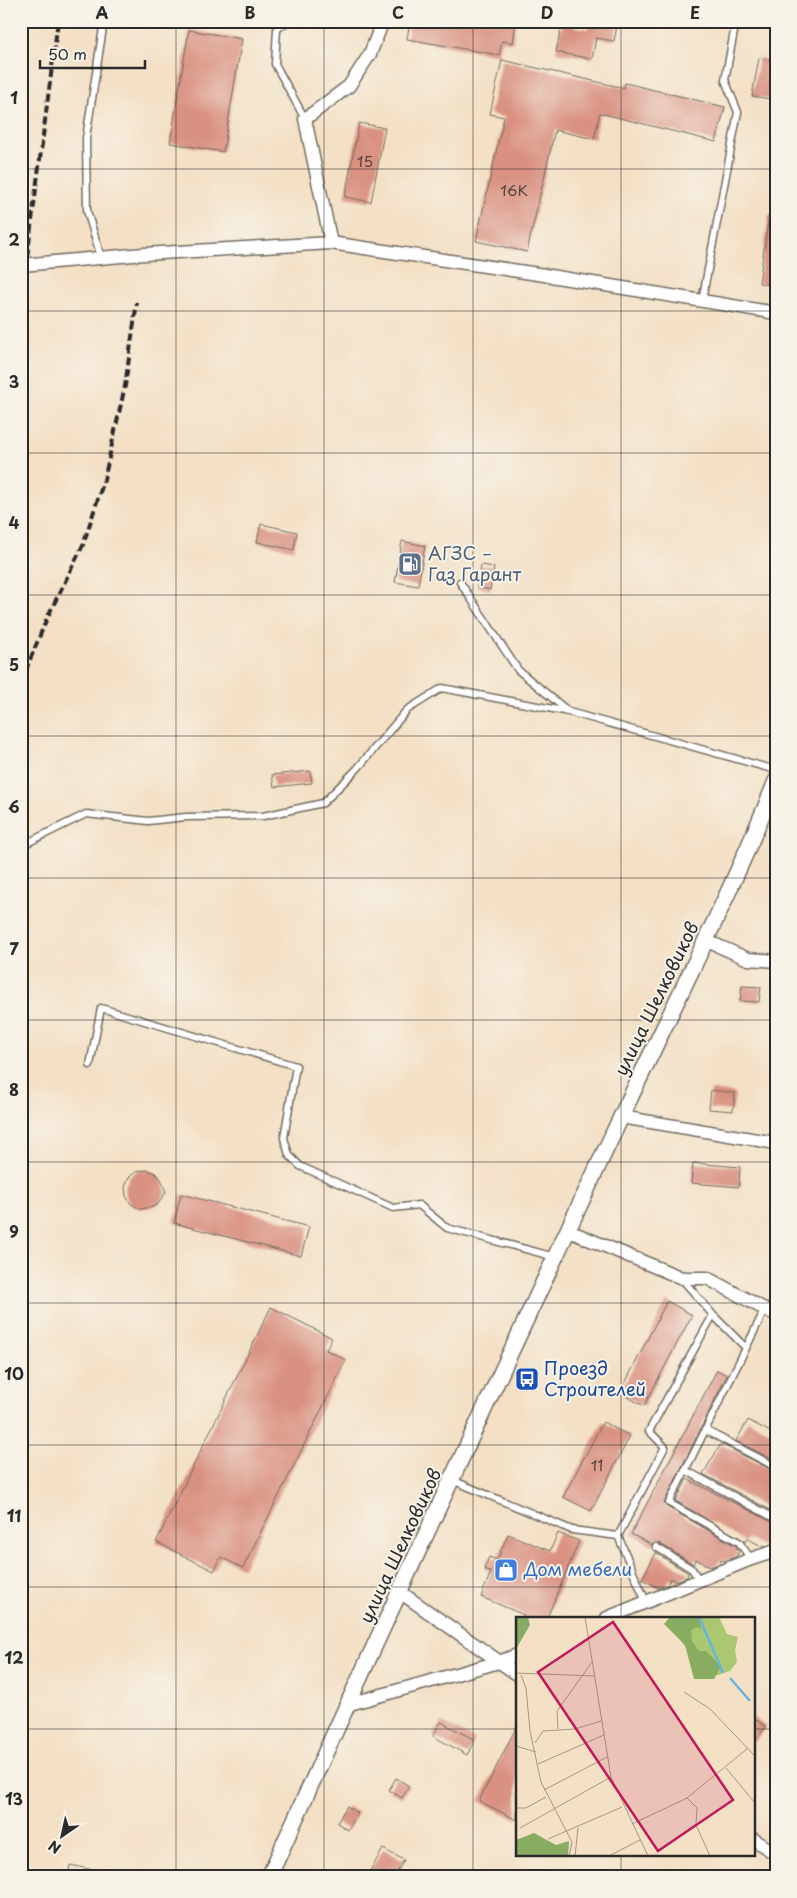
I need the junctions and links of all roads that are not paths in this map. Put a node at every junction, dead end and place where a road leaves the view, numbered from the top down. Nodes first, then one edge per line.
1 (104, 21) edge
2 (288, 21) edge
3 (383, 21) edge
4 (736, 21) edge
5 (305, 119) junction
6 (331, 243) junction
7 (101, 258) junction
8 (21, 264) edge
9 (702, 301) junction
10 (776, 313) edge
11 (460, 582) dead end
12 (569, 712) junction
13 (776, 770) edge
14 (776, 781) edge
15 (21, 846) edge
16 (707, 941) junction
17 (776, 961) edge
18 (90, 1065) dead end
19 (621, 1117) junction
20 (776, 1143) edge
21 (569, 1232) junction
22 (557, 1257) junction
23 (682, 1278) junction
24 (770, 1310) edge
25 (712, 1315) junction
26 (746, 1348) junction
27 (705, 1430) junction
28 (776, 1467) edge
29 (685, 1470) junction
30 (452, 1480) junction
31 (776, 1518) edge
32 (618, 1536) junction
33 (656, 1547) dead end
34 (776, 1551) edge
35 (751, 1559) junction
36 (699, 1580) junction
37 (400, 1592) junction
38 (646, 1602) junction
39 (609, 1617) edge
40 (516, 1655) edge
41 (500, 1662) junction
42 (516, 1673) edge
43 (346, 1705) junction
44 (754, 1840) edge
45 (776, 1854) edge
46 (269, 1877) edge

1 - 7 lane
2 - 5 lane
3 - 5 street
4 - 9 lane
5 - 6 street
6 - 7 street
6 - 9 street
7 - 8 street
9 - 10 street
11 - 12 lane
12 - 13 lane
12 - 15 lane
14 - 16 street, улица Шелковиков
16 - 17 street
16 - 19 street, улица Шелковиков
18 - 22 lane
19 - 20 street
19 - 21 street, улица Шелковиков
21 - 22 street, улица Шелковиков
21 - 23 street
22 - 30 street, улица Шелковиков
23 - 24 street
23 - 25 lane
24 - 26 lane
25 - 26 lane
25 - 32 lane
26 - 27 lane
27 - 28 lane
27 - 29 lane
29 - 31 lane
29 - 35 lane
30 - 32 lane
30 - 37 street, улица Шелковиков
32 - 38 lane
33 - 36 lane
34 - 35 street
35 - 36 street
36 - 38 street
37 - 41 street
37 - 43 street, улица Шелковиков
38 - 39 street
40 - 41 street
41 - 42 street
41 - 43 street
43 - 46 street, улица Шелковиков
44 - 45 street

